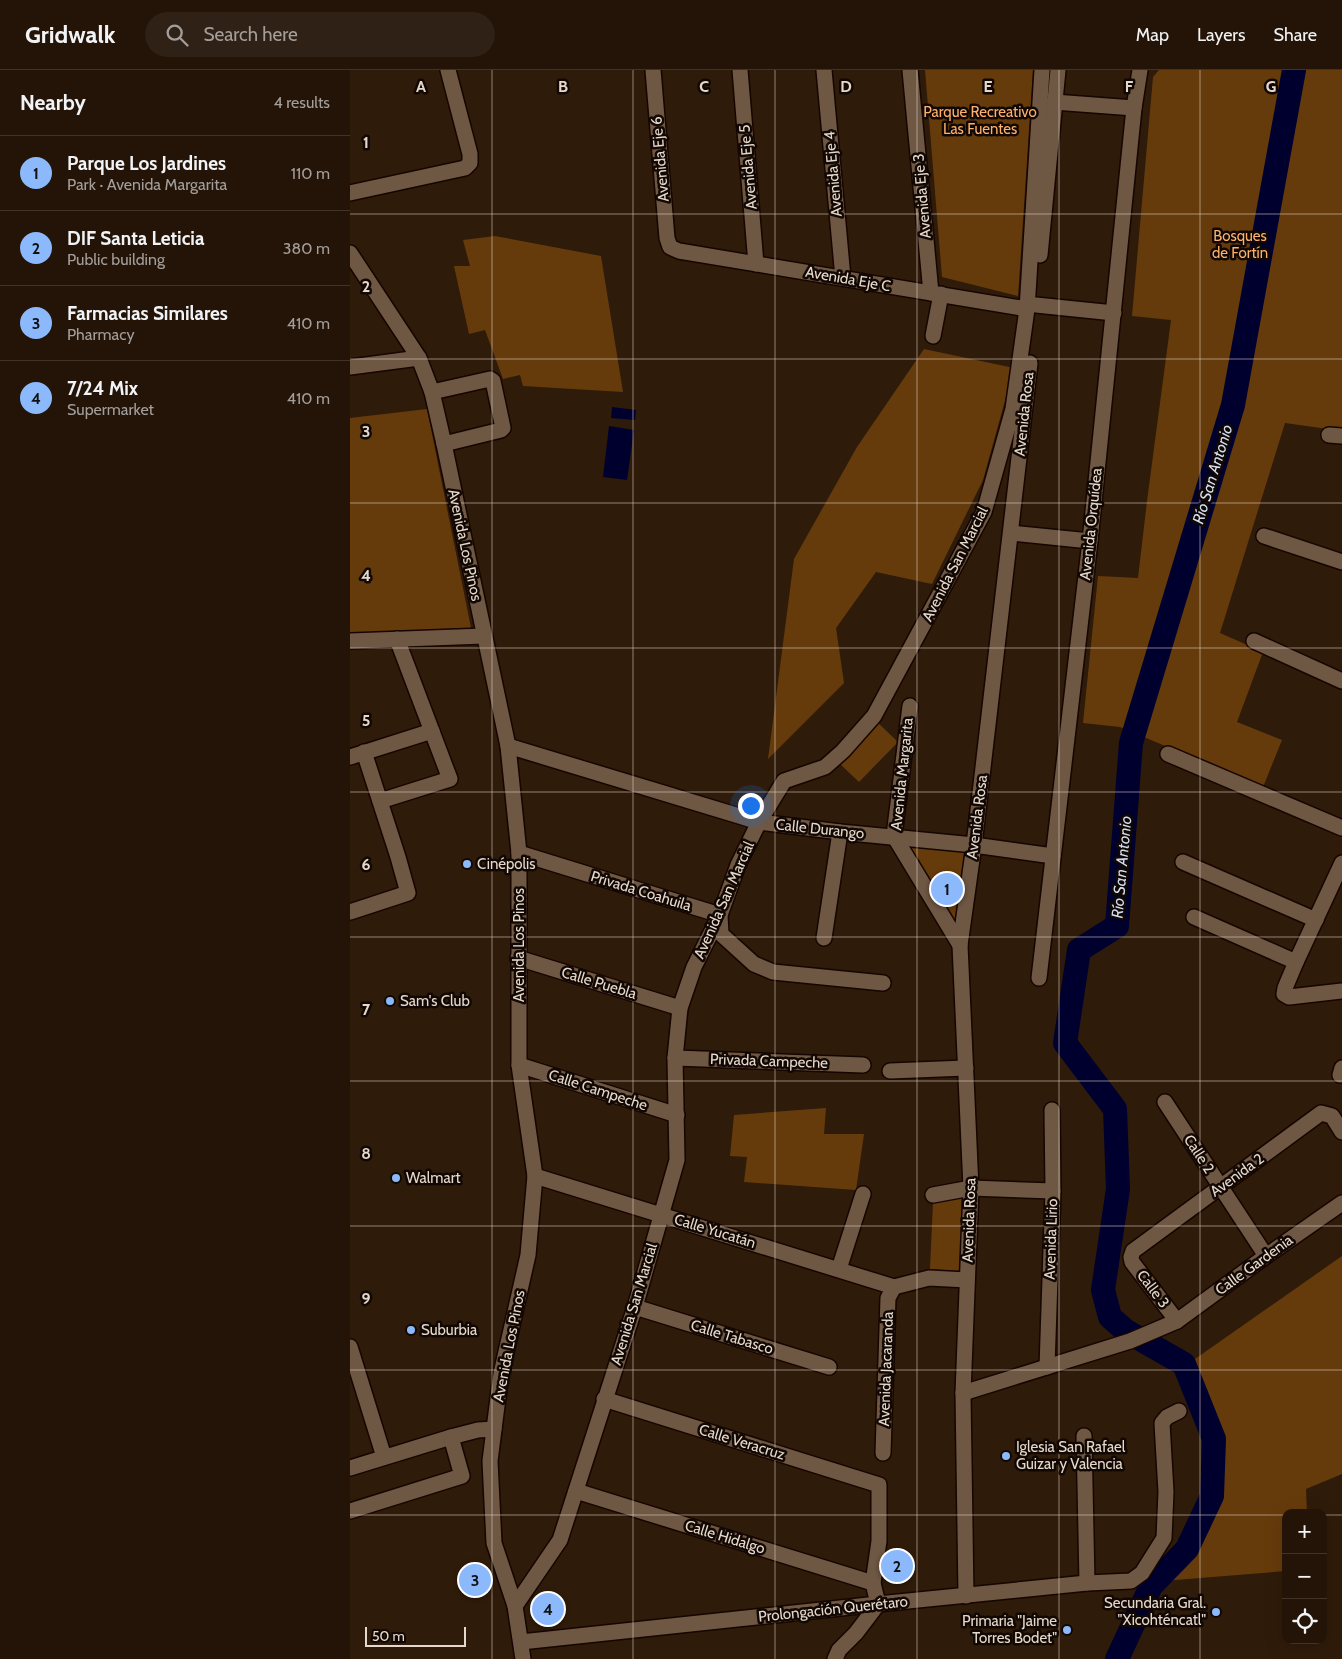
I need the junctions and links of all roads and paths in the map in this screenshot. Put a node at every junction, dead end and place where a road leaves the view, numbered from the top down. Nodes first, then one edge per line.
1 (448, 70) edge
2 (653, 70) edge
3 (740, 70) edge
4 (824, 70) edge
5 (910, 70) edge
6 (1042, 70) edge
7 (1058, 70) edge
8 (1140, 70) edge
9 (1054, 102) junction
10 (1134, 108) junction
11 (350, 194) edge
12 (670, 247) joint
13 (350, 253) edge
14 (756, 264) junction
15 (843, 278) junction
16 (936, 294) junction
17 (1031, 307) junction
18 (1114, 313) junction
19 (933, 336) dead end
20 (419, 358) junction
21 (350, 367) edge
22 (432, 392) junction
23 (444, 444) junction
24 (1011, 533) junction
25 (1264, 536) dead end
26 (1090, 541) junction
27 (1342, 562) edge
28 (484, 636) junction
29 (397, 640) junction
30 (1254, 641) dead end
31 (350, 642) edge
32 (1342, 681) edge
33 (910, 706) dead end
34 (432, 731) junction
35 (508, 746) junction
36 (1168, 754) dead end
37 (357, 755) edge
38 (380, 801) junction
39 (759, 822) junction
40 (1342, 828) edge
41 (840, 832) junction
42 (894, 836) junction
43 (974, 845) junction
44 (519, 853) junction
45 (1053, 856) junction
46 (1184, 862) dead end
47 (1342, 863) edge
48 (350, 912) edge
49 (720, 915) junction
50 (1194, 917) dead end
51 (1316, 920) junction
52 (824, 938) dead end
53 (960, 945) junction
54 (518, 958) junction
55 (1296, 962) junction
56 (1039, 978) dead end
57 (883, 983) dead end
58 (1342, 990) edge
59 (680, 1008) junction
60 (675, 1058) junction
61 (519, 1065) junction
62 (863, 1065) dead end
63 (966, 1068) junction
64 (890, 1071) dead end
65 (1165, 1102) dead end
66 (1052, 1110) dead end
67 (677, 1115) junction
68 (1342, 1132) edge
69 (535, 1176) junction
70 (1220, 1186) junction
71 (971, 1188) junction
72 (1053, 1191) junction
73 (863, 1194) dead end
74 (933, 1194) dead end
75 (1342, 1203) edge
76 (662, 1214) junction
77 (1266, 1256) junction
78 (1131, 1257) joint
79 (839, 1269) junction
80 (967, 1280) junction
81 (894, 1287) junction
82 (635, 1307) junction
83 (1171, 1324) junction
84 (350, 1347) edge
85 (829, 1367) dead end
86 (1047, 1367) junction
87 (963, 1393) junction
88 (604, 1399) junction
89 (1179, 1411) dead end
90 (494, 1429) junction
91 (451, 1436) junction
92 (1084, 1436) dead end
93 (883, 1453) dead end
94 (384, 1457) junction
95 (350, 1468) edge
96 (576, 1491) junction
97 (350, 1511) edge
98 (873, 1583) junction
99 (1087, 1583) junction
100 (966, 1596) junction
101 (878, 1604) junction
102 (515, 1606) junction
103 (521, 1642) junction
104 (523, 1659) edge
105 (836, 1659) edge

1 - 11 street
2 - 12 street, Avenida Eje 6
3 - 14 street, Avenida Eje 5
4 - 15 street, Avenida Eje 4
5 - 16 street, Avenida Eje 3
6 - 17 street, Avenida San Marcial
7 - 9 street, Avenida Rosa
8 - 10 street, Avenida Orquídea
9 - 10 street
9 - 17 street, Avenida Rosa
10 - 18 street, Avenida Orquídea
12 - 14 street, Avenida Eje C
13 - 20 street, Avenida Los Pinos
14 - 15 street, Avenida Eje C
15 - 16 street, Avenida Eje C
16 - 17 street, Avenida Eje C
16 - 19 street, Avenida Eje 3
17 - 18 street, Avenida Eje C
17 - 24 street, Avenida Rosa
17 - 39 street, Avenida San Marcial
18 - 26 street, Avenida Orquídea
20 - 21 street
20 - 22 street, Avenida Los Pinos
22 - 23 street, Avenida Los Pinos
22 - 23 street
23 - 28 street, Avenida Los Pinos
24 - 26 street
24 - 43 street, Avenida Rosa
25 - 27 street
26 - 45 street, Avenida Orquídea
28 - 29 street
28 - 35 street, Avenida Los Pinos
29 - 31 street
29 - 34 street
30 - 32 street
33 - 42 street, Avenida Margarita
34 - 37 street
34 - 38 street
35 - 39 street, Calle Durango
35 - 44 street, Avenida Los Pinos
36 - 40 street
37 - 38 street
38 - 48 street
39 - 41 street, Calle Durango
39 - 49 street, Avenida San Marcial
41 - 42 street, Calle Durango
41 - 52 street
42 - 43 street, Calle Durango
42 - 53 street, Avenida Margarita
43 - 45 street, Calle Durango
43 - 53 street, Avenida Rosa
44 - 49 street, Privada Coahuila
44 - 54 street, Avenida Los Pinos
45 - 56 street, Avenida Orquídea
46 - 51 street
47 - 51 street
49 - 57 street
49 - 59 street, Avenida San Marcial
50 - 55 street
51 - 55 street
53 - 63 street, Avenida Rosa
54 - 59 street, Calle Puebla
54 - 61 street, Avenida Los Pinos
55 - 58 street
59 - 60 street, Avenida San Marcial
60 - 62 street, Privada Campeche
60 - 67 street, Avenida San Marcial
61 - 67 street, Calle Campeche
61 - 69 street, Avenida Los Pinos
63 - 64 street
63 - 71 street, Avenida Rosa
65 - 70 street, Calle 2
66 - 72 street, Avenida Lirio
67 - 76 street, Avenida San Marcial
68 - 70 street, Avenida 2
69 - 76 street, Calle Yucatán
69 - 90 street, Avenida Los Pinos
70 - 77 street, Calle 2
70 - 78 street, Avenida 2
71 - 72 street
71 - 74 street
71 - 80 street, Avenida Rosa
72 - 86 street, Avenida Lirio
73 - 79 street
75 - 77 street, Calle Gardenia
76 - 79 street, Calle Yucatán
76 - 82 street, Avenida San Marcial
77 - 83 street, Calle Gardenia
78 - 83 street, Calle 3
79 - 81 street, Calle Yucatán
80 - 81 street
80 - 87 street, Avenida Rosa
81 - 93 street, Avenida Jacaranda
82 - 85 street, Calle Tabasco
82 - 88 street, Avenida San Marcial
83 - 86 street, Calle Gardenia
84 - 94 street
86 - 87 street
87 - 100 street, Avenida Rosa
88 - 96 street, Avenida San Marcial
88 - 98 street, Calle Veracruz
89 - 99 street, Prolongación Querétaro
90 - 91 street
90 - 102 street, Avenida Los Pinos
91 - 94 street
91 - 97 street
92 - 99 street
94 - 95 street
96 - 98 street, Calle Hidalgo
96 - 102 street, Avenida San Marcial
98 - 101 street
99 - 100 street, Prolongación Querétaro
100 - 101 street, Prolongación Querétaro
101 - 103 street, Prolongación Querétaro
101 - 105 street
102 - 103 street, Avenida Los Pinos
103 - 104 street, Avenida Los Pinos

